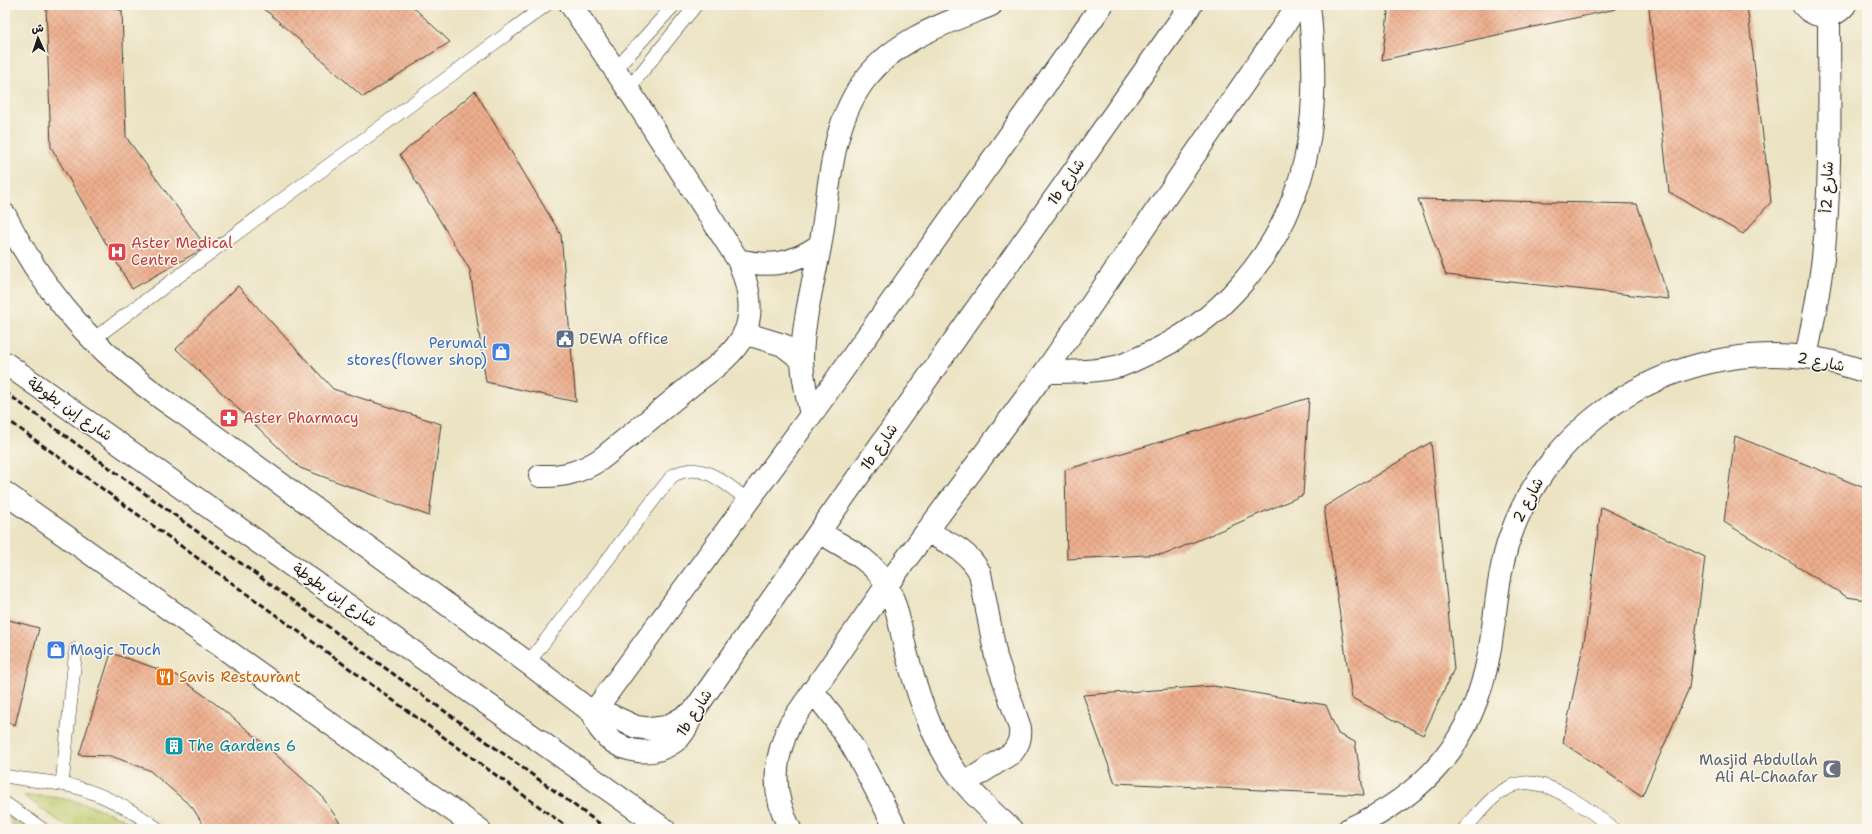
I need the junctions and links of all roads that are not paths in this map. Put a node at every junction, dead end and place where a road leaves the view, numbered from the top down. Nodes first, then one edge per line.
1 (546, 5) edge
2 (571, 5) edge
3 (674, 5) edge
4 (696, 5) edge
5 (990, 5) edge
6 (1102, 5) edge
7 (1191, 5) edge
8 (1298, 5) edge
9 (1309, 5) edge
10 (1803, 5) edge
11 (1837, 10) edge
12 (615, 70) junction
13 (628, 89) junction
14 (5, 215) edge
15 (11, 240) edge
16 (820, 245) junction
17 (738, 260) junction
18 (744, 333) junction
19 (92, 340) junction
20 (1806, 357) junction
21 (802, 360) junction
22 (5, 364) edge
23 (1045, 372) junction
24 (1867, 372) edge
25 (811, 415) junction
26 (540, 476) dead end
27 (5, 493) edge
28 (748, 500) junction
29 (819, 532) junction
30 (928, 532) junction
31 (887, 585) junction
32 (76, 649) dead end
33 (528, 663) junction
34 (812, 691) junction
35 (593, 712) junction
36 (5, 776) edge
37 (965, 783) junction
38 (62, 784) junction
39 (5, 803) edge
40 (42, 829) edge
41 (158, 829) edge
42 (479, 829) edge
43 (664, 829) edge
44 (790, 829) edge
45 (896, 829) edge
46 (1011, 829) edge
47 (1349, 829) edge
48 (1464, 829) edge
49 (1613, 829) edge

1 - 19 lane
2 - 12 street
3 - 12 lane
4 - 13 lane
5 - 16 street
6 - 25 street
7 - 29 street, 1b شارع
8 - 23 street
9 - 23 street
10 - 11 street
11 - 20 street, شارع 2أ
12 - 13 street
13 - 17 street
14 - 15 street
15 - 19 street
16 - 17 street
16 - 21 street
17 - 18 street
18 - 21 street
18 - 26 street
19 - 33 street
20 - 24 street, شارع 2
20 - 47 street, شارع 2
21 - 25 street
22 - 43 street, شارع إبن بطوطة
23 - 30 street
25 - 28 street
27 - 42 street
28 - 33 lane
28 - 35 street
29 - 31 street
29 - 35 street, 1b شارع
30 - 31 street
30 - 37 street
31 - 34 street
31 - 37 street
32 - 38 lane
33 - 35 street
34 - 44 street
34 - 45 street
36 - 38 lane
37 - 46 street
38 - 41 lane
39 - 40 lane
48 - 49 lane

